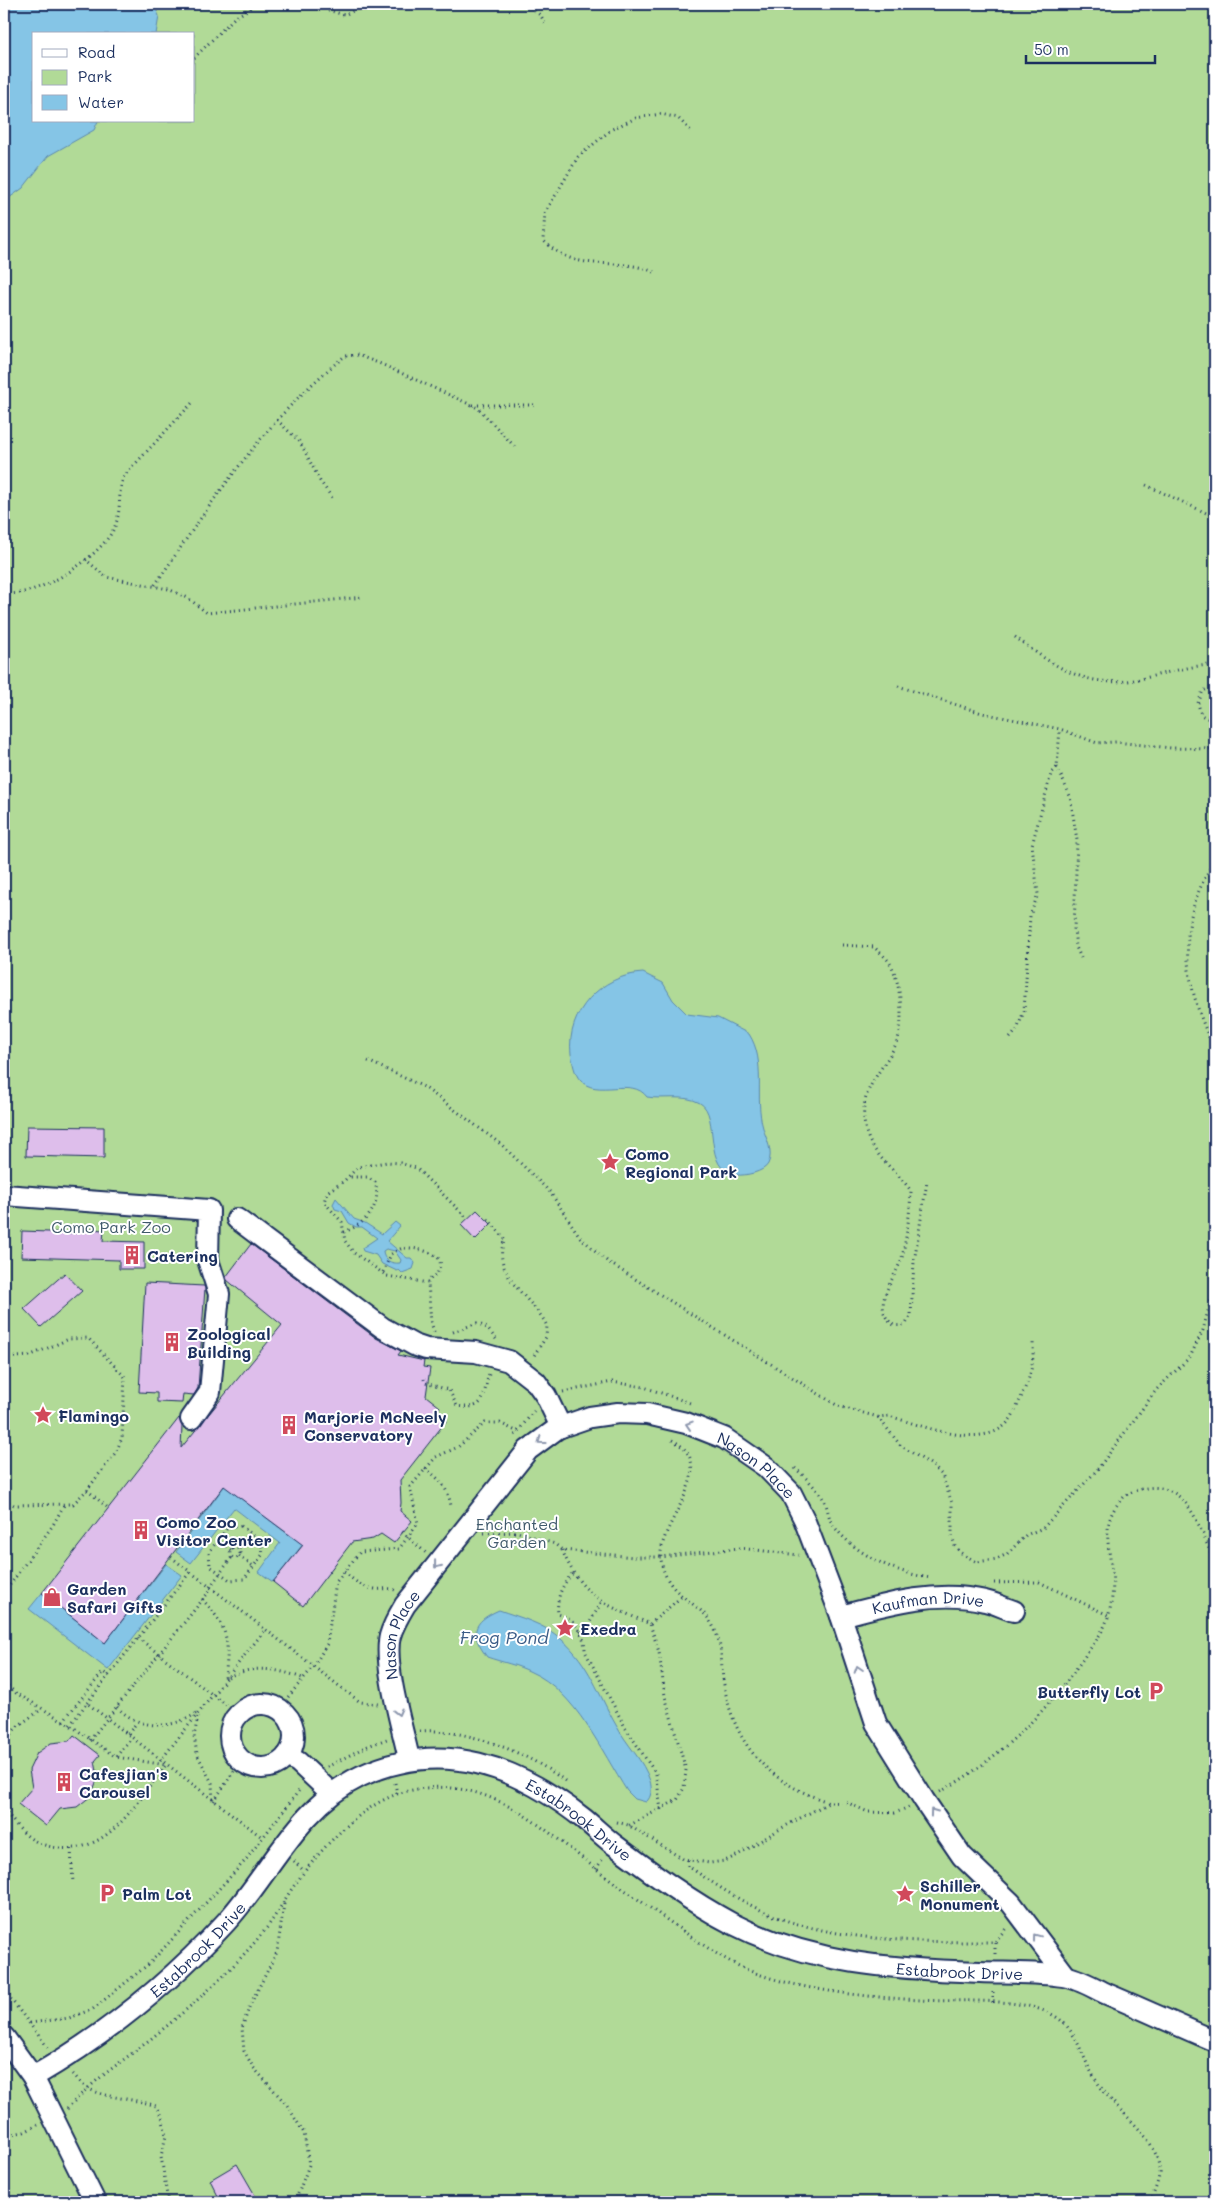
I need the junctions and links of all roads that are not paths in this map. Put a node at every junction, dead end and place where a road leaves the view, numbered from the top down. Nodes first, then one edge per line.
1 (4, 1195) edge
2 (237, 1219) dead end
3 (191, 1419) dead end
4 (561, 1427) junction
5 (1014, 1611) dead end
6 (841, 1616) junction
7 (287, 1756) dead end
8 (409, 1760) junction
9 (331, 1793) junction
10 (1066, 1976) junction
11 (4, 2037) edge
12 (1215, 2041) edge
13 (33, 2077) junction
14 (95, 2202) edge

1 - 3 street
2 - 4 street
6 -> 4 street, Nason Place
4 -> 8 street, Nason Place
5 - 6 street, Kaufman Drive
10 -> 6 street, Nason Place
7 - 9 street
8 - 9 street, Estabrook Drive
8 - 10 street, Estabrook Drive
9 - 13 street, Estabrook Drive
10 - 12 street, Estabrook Drive
11 - 13 street
13 - 14 street

